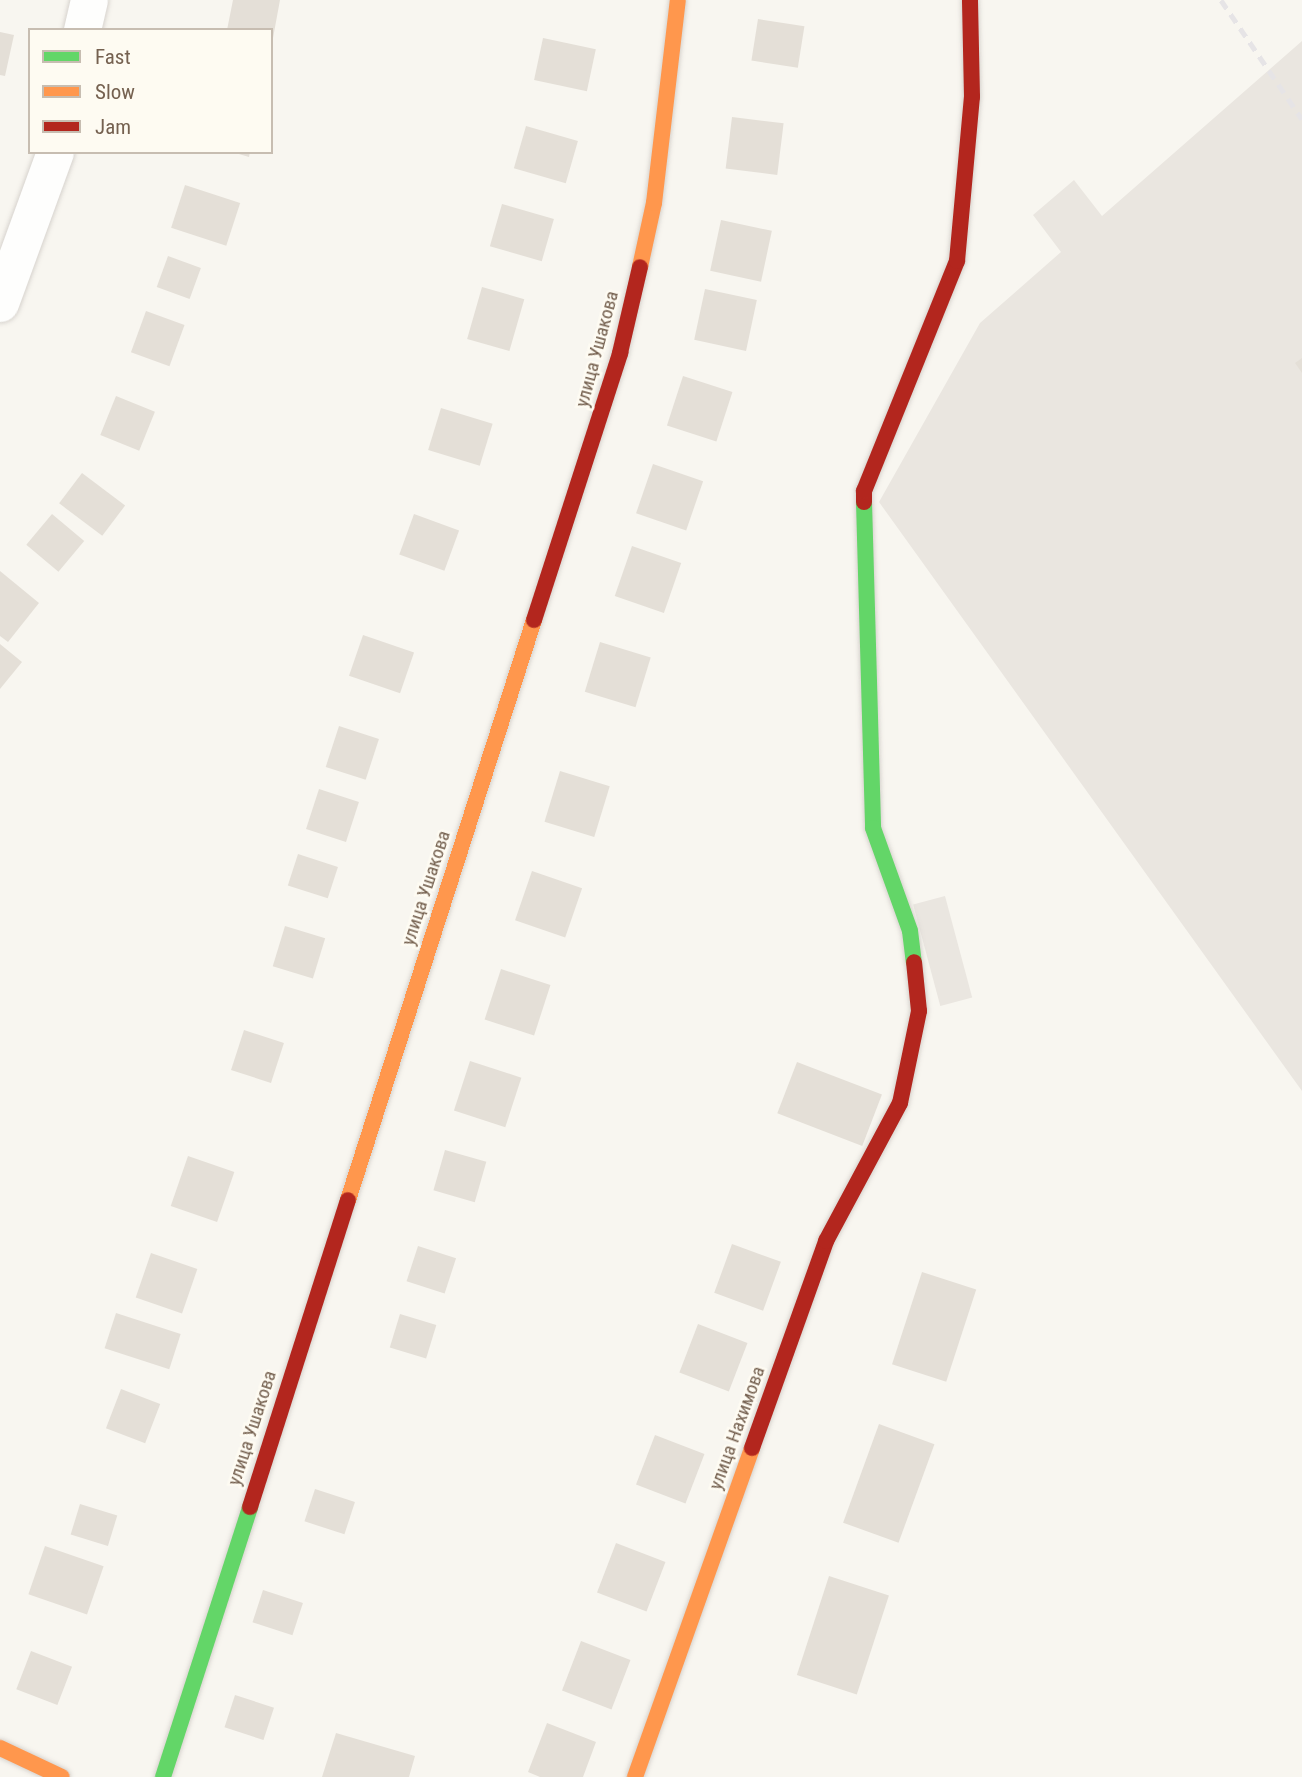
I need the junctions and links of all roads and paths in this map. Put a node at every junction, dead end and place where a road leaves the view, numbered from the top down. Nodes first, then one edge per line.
1 (89, 0) edge
2 (678, 0) edge
3 (970, 0) edge
4 (82, 28) edge
5 (54, 154) edge
6 (0, 303) edge
7 (0, 1748) edge
8 (62, 1777) edge
9 (163, 1777) edge
10 (635, 1777) edge

1 - 4 street
2 - 9 main road, улица Ушакова
3 - 10 main road, улица Нахимова
5 - 6 street
7 - 8 main road

